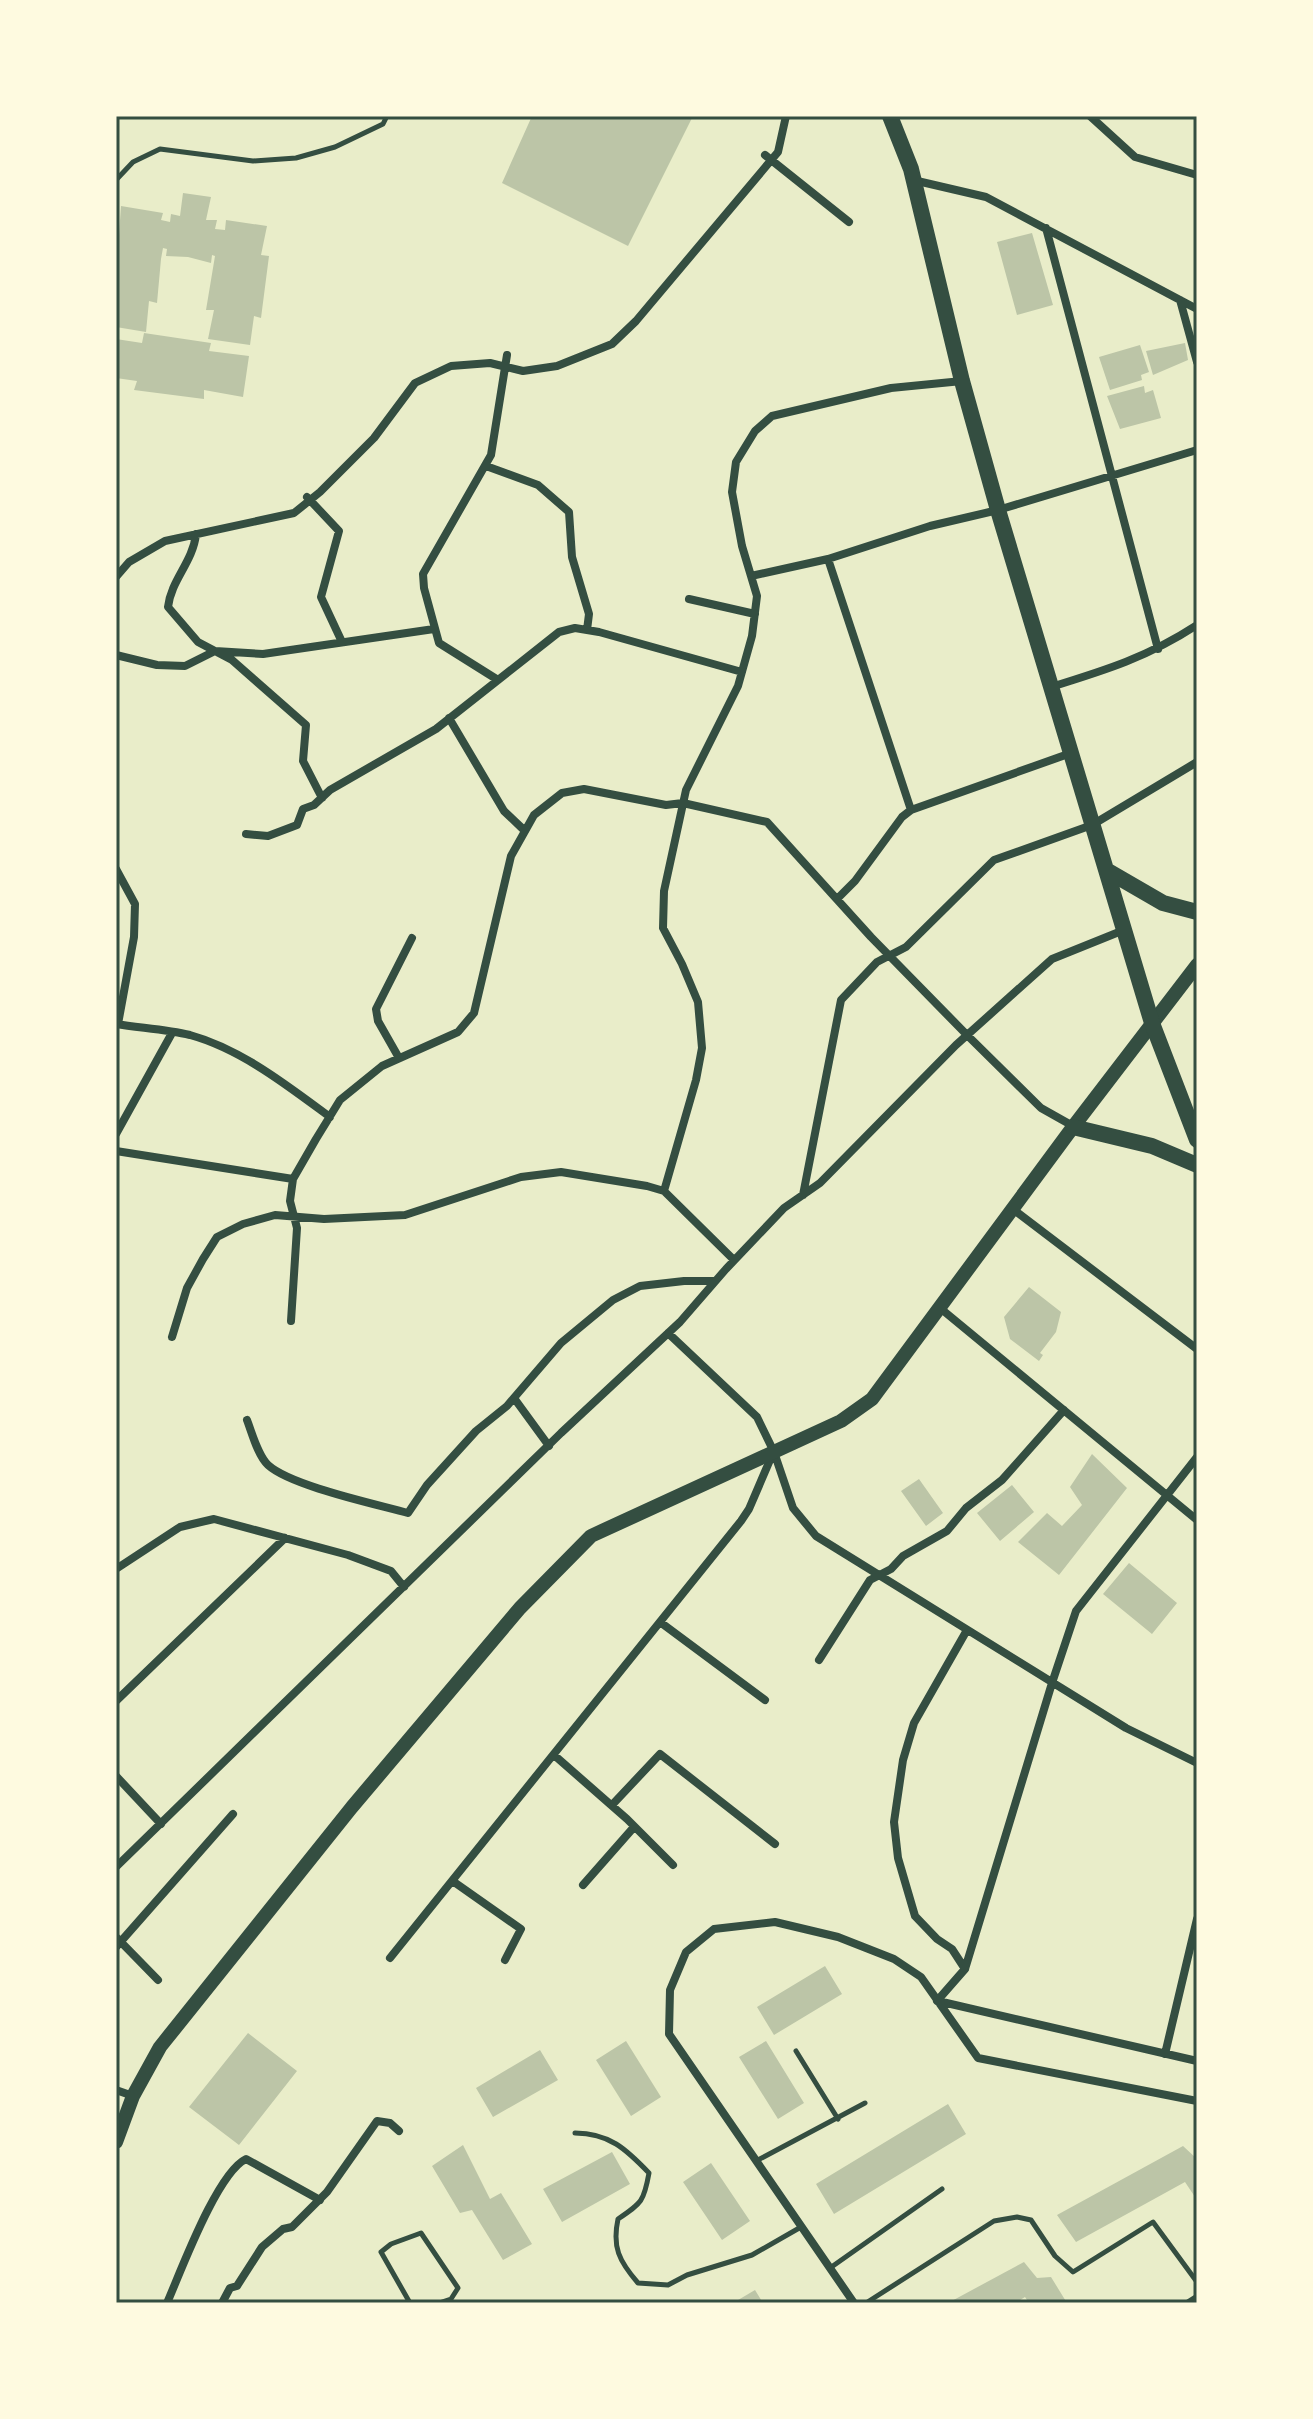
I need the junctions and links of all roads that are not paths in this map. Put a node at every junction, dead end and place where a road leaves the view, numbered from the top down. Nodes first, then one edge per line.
1 (387, 116) edge
2 (786, 116) edge
3 (890, 116) edge
4 (1090, 116) edge
5 (768, 158) junction
6 (1197, 175) edge
7 (912, 179) junction
8 (116, 180) edge
9 (849, 222) dead end
10 (1046, 228) junction
11 (1180, 300) junction
12 (1197, 309) edge
13 (507, 355) dead end
14 (1197, 362) edge
15 (506, 367) junction
16 (962, 381) junction
17 (1197, 450) edge
18 (486, 466) junction
19 (1111, 474) junction
20 (308, 498) junction
21 (998, 510) junction
22 (196, 534) junction
23 (828, 559) junction
24 (751, 576) junction
25 (116, 577) edge
26 (689, 599) dead end
27 (755, 614) junction
28 (1197, 625) edge
29 (434, 629) junction
30 (587, 630) junction
31 (342, 642) junction
32 (1158, 649) junction
33 (215, 651) junction
34 (116, 655) edge
35 (742, 672) junction
36 (498, 680) junction
37 (1051, 687) junction
38 (449, 718) junction
39 (1071, 753) junction
40 (1197, 762) edge
41 (322, 798) junction
42 (683, 803) junction
43 (911, 810) junction
44 (1092, 825) junction
45 (525, 831) junction
46 (246, 834) dead end
47 (116, 869) edge
48 (1106, 870) junction
49 (837, 899) junction
50 (1197, 912) edge
51 (1124, 930) junction
52 (412, 938) dead end
53 (889, 954) junction
54 (1197, 965) edge
55 (1152, 1023) junction
56 (117, 1024) edge
57 (172, 1033) junction
58 (967, 1035) junction
59 (399, 1058) junction
60 (1192, 1110) edge
61 (330, 1117) junction
62 (1073, 1127) junction
63 (116, 1134) edge
64 (1197, 1140) edge
65 (116, 1151) edge
66 (1197, 1165) edge
67 (293, 1179) junction
68 (664, 1191) junction
69 (803, 1195) junction
70 (1014, 1210) junction
71 (292, 1216) junction
72 (734, 1260) junction
73 (715, 1281) junction
74 (940, 1308) junction
75 (291, 1321) dead end
76 (668, 1333) junction
77 (172, 1337) dead end
78 (1197, 1349) edge
79 (514, 1398) junction
80 (1064, 1410) junction
81 (247, 1420) dead end
82 (549, 1446) junction
83 (774, 1452) junction
84 (1197, 1457) edge
85 (1167, 1496) junction
86 (1197, 1520) edge
87 (285, 1538) junction
88 (116, 1569) edge
89 (881, 1575) junction
90 (404, 1587) junction
91 (660, 1622) junction
92 (967, 1630) junction
93 (819, 1660) dead end
94 (1052, 1683) junction
95 (765, 1700) dead end
96 (116, 1701) edge
97 (554, 1755) junction
98 (1197, 1763) edge
99 (116, 1776) edge
100 (612, 1805) junction
101 (233, 1814) dead end
102 (161, 1824) junction
103 (634, 1827) junction
104 (775, 1844) dead end
105 (673, 1865) dead end
106 (116, 1867) edge
107 (454, 1882) junction
108 (583, 1885) dead end
109 (1197, 1919) edge
110 (118, 1942) edge
111 (390, 1958) dead end
112 (505, 1960) dead end
113 (965, 1969) junction
114 (158, 1980) dead end
115 (937, 2001) junction
116 (796, 2051) dead end
117 (1165, 2054) junction
118 (1197, 2061) edge
119 (116, 2090) edge
120 (133, 2096) junction
121 (1197, 2101) edge
122 (865, 2103) dead end
123 (838, 2119) junction
124 (399, 2131) dead end
125 (575, 2133) dead end
126 (116, 2142) edge
127 (756, 2161) junction
128 (942, 2189) dead end
129 (320, 2200) junction
130 (801, 2226) junction
131 (830, 2268) junction
132 (1197, 2282) edge
133 (1197, 2296) edge
134 (167, 2303) edge
135 (222, 2303) edge
136 (410, 2303) edge
137 (439, 2303) edge
138 (854, 2303) edge
139 (866, 2303) edge
140 (1186, 2303) edge

1 - 8 lane
2 - 5 street
3 - 7 main road
4 - 6 street
5 - 9 street
5 - 15 street
7 - 10 street
7 - 16 main road
10 - 11 street
10 - 19 street
11 - 12 street
11 - 14 street
13 - 15 street
15 - 18 street
15 - 20 street
16 - 21 main road
16 - 24 street
17 - 19 street
18 - 29 street
18 - 30 street
19 - 21 street
19 - 32 street
20 - 22 street
20 - 31 street
21 - 23 street
21 - 37 main road
22 - 25 street
22 - 33 street
23 - 24 street
23 - 43 street
24 - 27 street
26 - 27 street
27 - 35 street
28 - 32 street
29 - 31 street
29 - 36 street
30 - 35 street
30 - 36 street
31 - 33 street
32 - 37 street
33 - 34 street
33 - 41 street
35 - 42 street
36 - 38 street
37 - 39 main road
38 - 41 street
38 - 45 street
39 - 43 street
39 - 44 main road
40 - 44 street
41 - 46 street
42 - 45 street
42 - 49 street
42 - 68 street
43 - 49 street
44 - 48 main road
44 - 53 street
45 - 59 street
47 - 56 street
48 - 50 main road
48 - 51 main road
49 - 53 street
51 - 55 main road
51 - 58 street
52 - 59 street
53 - 58 street
53 - 69 street
54 - 55 main road
55 - 60 main road
55 - 62 main road
56 - 57 street
57 - 61 street
57 - 63 street
58 - 62 street
58 - 69 street
59 - 61 street
60 - 64 main road
61 - 67 street
62 - 66 main road
62 - 70 main road
65 - 67 street
67 - 71 street
68 - 71 street
68 - 72 street
69 - 72 street
70 - 74 main road
70 - 78 street
71 - 75 street
71 - 77 street
72 - 73 street
73 - 76 street
73 - 79 street
74 - 80 street
74 - 83 main road
76 - 82 street
76 - 83 street
79 - 81 street
79 - 82 street
80 - 85 street
80 - 89 street
82 - 90 street
83 - 89 street
83 - 91 street
83 - 120 main road
84 - 85 street
85 - 86 street
85 - 94 street
87 - 88 street
87 - 90 street
87 - 96 street
89 - 92 street
89 - 93 street
90 - 102 street
91 - 95 street
91 - 97 street
92 - 94 street
92 - 113 street
94 - 98 street
94 - 113 street
97 - 100 street
97 - 107 street
99 - 102 street
100 - 103 street
100 - 104 street
101 - 110 street
102 - 106 street
103 - 105 street
103 - 108 street
107 - 111 street
107 - 112 street
109 - 117 street
110 - 114 street
113 - 115 street
115 - 117 street
115 - 121 street
115 - 127 street
116 - 123 lane
117 - 118 street
119 - 120 street
120 - 126 main road
122 - 123 lane
123 - 127 lane
124 - 129 street
125 - 130 lane
127 - 130 street
128 - 131 lane
129 - 134 street
129 - 135 street
130 - 131 street
131 - 138 street
132 - 139 lane
133 - 140 lane
136 - 137 lane

